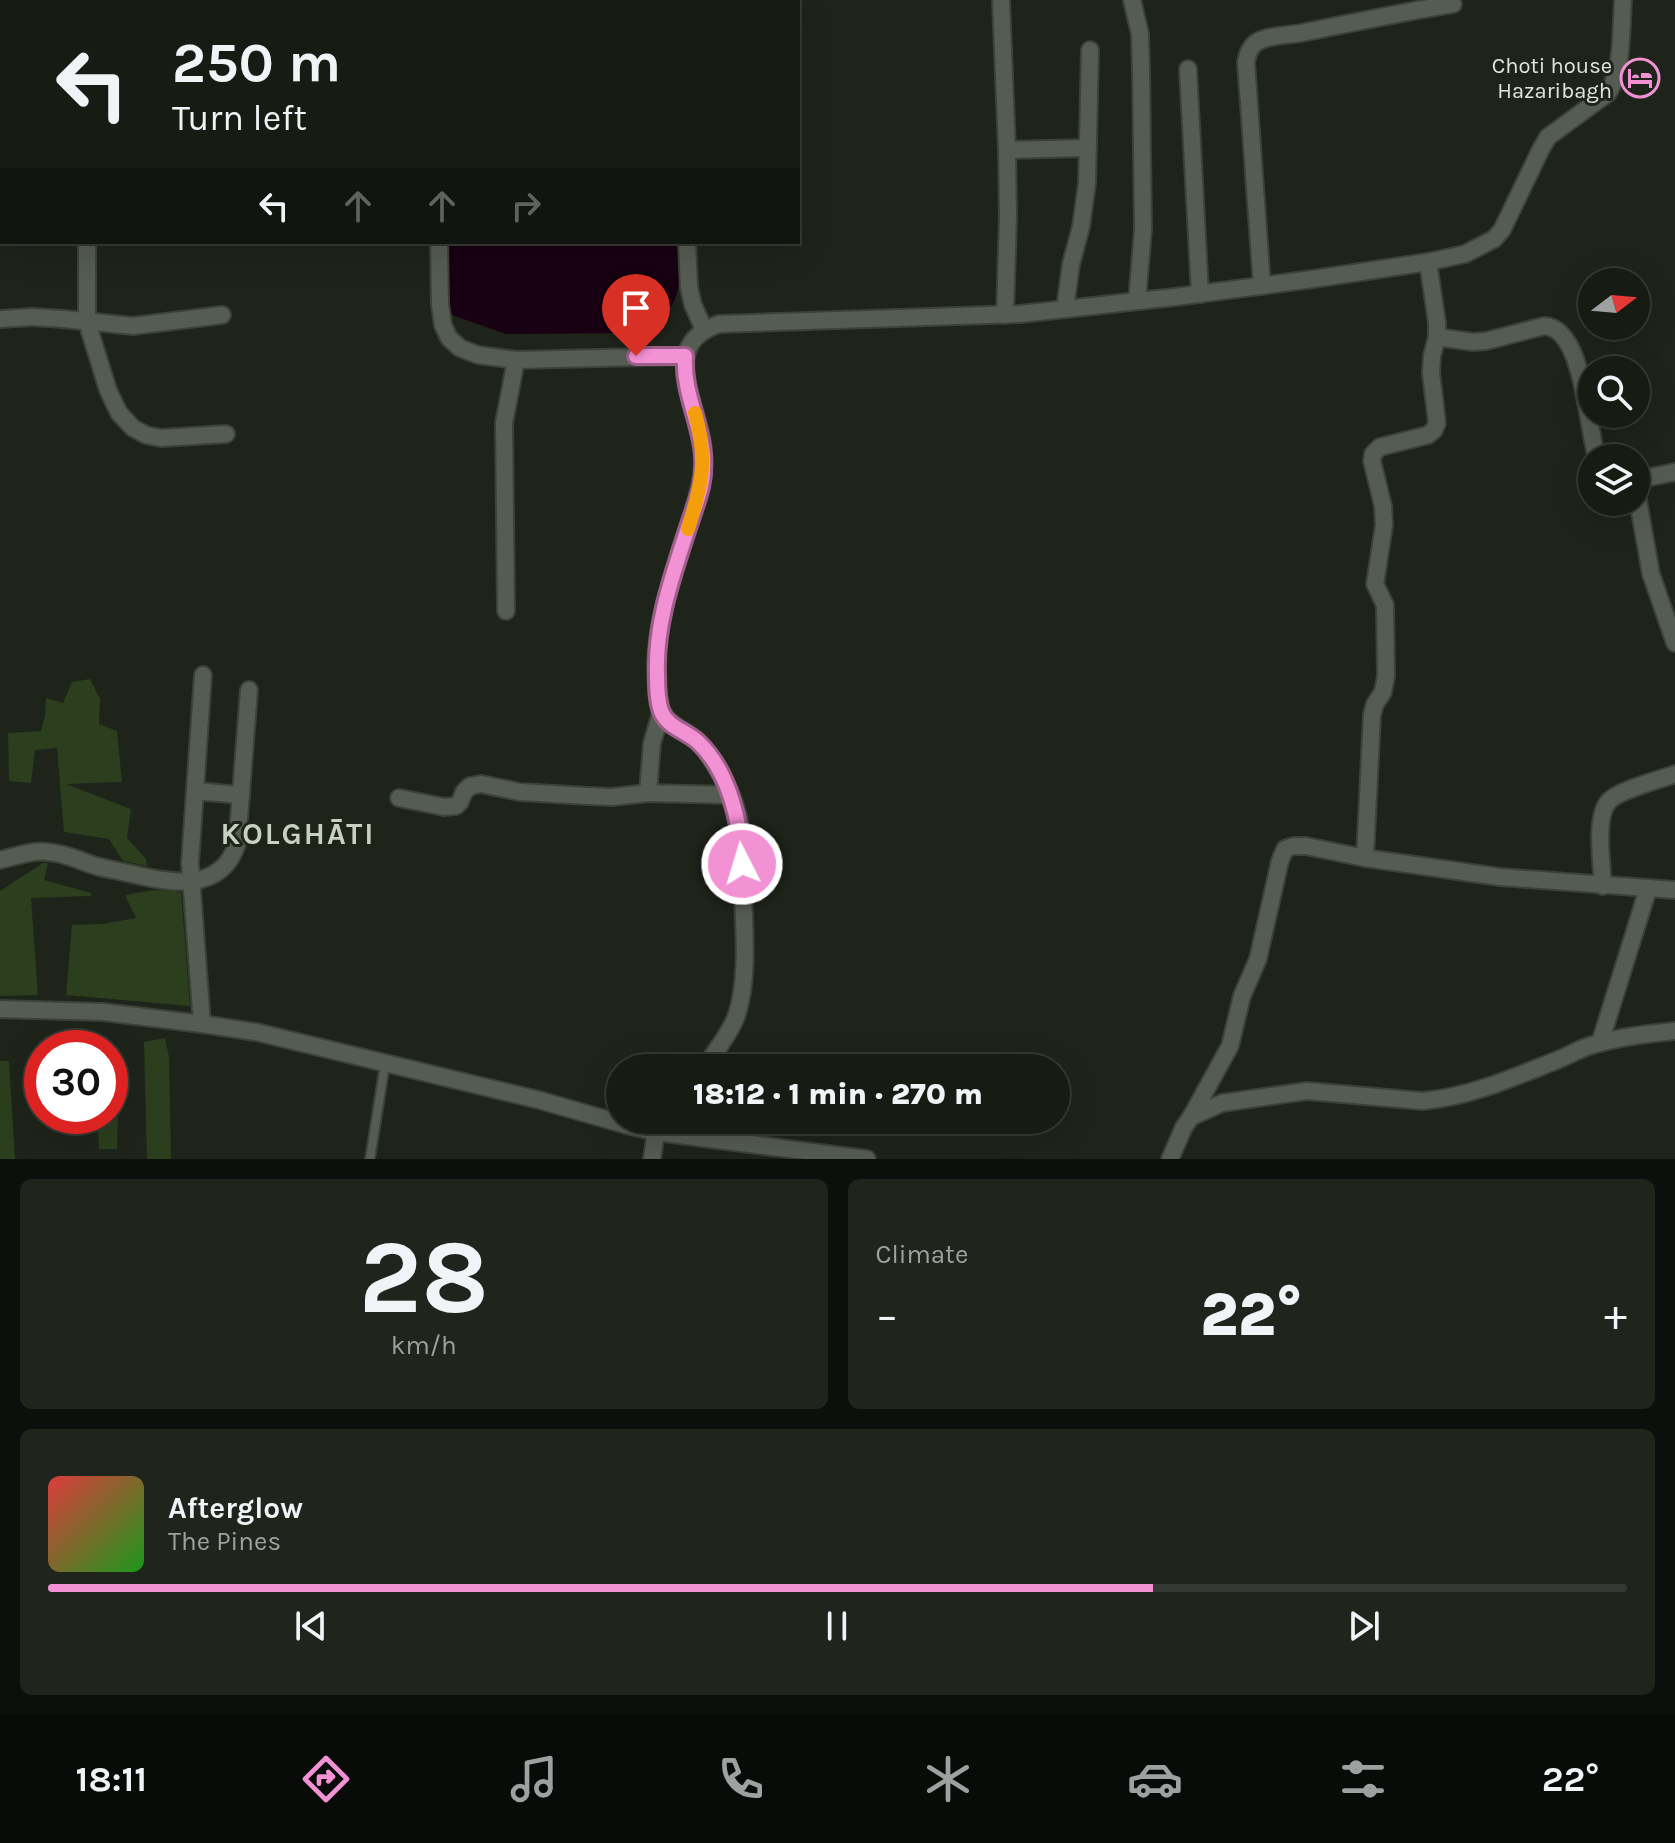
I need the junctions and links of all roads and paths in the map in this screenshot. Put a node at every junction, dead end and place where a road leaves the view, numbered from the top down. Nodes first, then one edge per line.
1 (1001, 0) edge
2 (1132, 0) edge
3 (1623, 0) edge
4 (1453, 4) dead end
5 (1090, 50) dead end
6 (1188, 69) dead end
7 (1088, 148) junction
8 (1007, 150) junction
9 (87, 244) edge
10 (439, 244) edge
11 (687, 244) edge
12 (1428, 262) junction
13 (1262, 286) junction
14 (1200, 294) junction
15 (1137, 301) junction
16 (1065, 309) junction
17 (222, 315) dead end
18 (1005, 315) junction
19 (0, 319) edge
20 (87, 322) junction
21 (704, 329) junction
22 (1437, 337) junction
23 (685, 356) junction
24 (516, 360) junction
25 (226, 434) dead end
26 (1594, 444) edge
27 (1675, 472) edge
28 (1650, 477) edge
29 (1641, 516) edge
30 (506, 611) dead end
31 (1675, 643) edge
32 (203, 675) dead end
33 (249, 690) dead end
34 (661, 713) junction
35 (1675, 774) edge
36 (195, 791) junction
37 (648, 793) junction
38 (241, 795) junction
39 (730, 795) junction
40 (399, 798) dead end
41 (1365, 858) junction
42 (0, 860) edge
43 (190, 882) junction
44 (1603, 886) junction
45 (1648, 889) junction
46 (1675, 890) edge
47 (0, 1009) edge
48 (202, 1024) junction
49 (1675, 1031) edge
50 (1600, 1043) junction
51 (713, 1054) edge
52 (385, 1064) junction
53 (1191, 1117) junction
54 (606, 1119) edge
55 (657, 1134) edge
56 (698, 1134) edge
57 (732, 1141) junction
58 (370, 1159) edge
59 (652, 1159) edge
60 (741, 1159) edge
61 (867, 1159) edge
62 (1170, 1159) edge

1 - 8 street
2 - 15 street
3 - 12 street
4 - 13 street
5 - 7 street
6 - 14 street
7 - 8 street
7 - 16 street
8 - 18 street
9 - 20 street
10 - 24 street
11 - 21 street
12 - 13 street
12 - 22 street
13 - 14 street
14 - 15 street
15 - 16 street
16 - 18 street
17 - 20 street
18 - 21 street
19 - 20 street
20 - 25 street
21 - 23 street
22 - 26 street
22 - 41 street
23 - 24 street
23 - 34 street
24 - 30 street
27 - 28 street
29 - 31 street
32 - 36 street
33 - 38 street
34 - 37 street
34 - 39 street
35 - 44 street
36 - 38 street
36 - 43 street
37 - 39 street
37 - 40 street
38 - 43 street
39 - 51 street
41 - 44 street
41 - 53 street
42 - 43 street
43 - 48 street
44 - 45 street
45 - 46 street
45 - 50 street
47 - 48 street
48 - 52 street
49 - 50 street
50 - 53 street
52 - 54 street
52 - 58 lane
53 - 62 street
55 - 59 street
56 - 57 street
57 - 60 street
57 - 61 street

